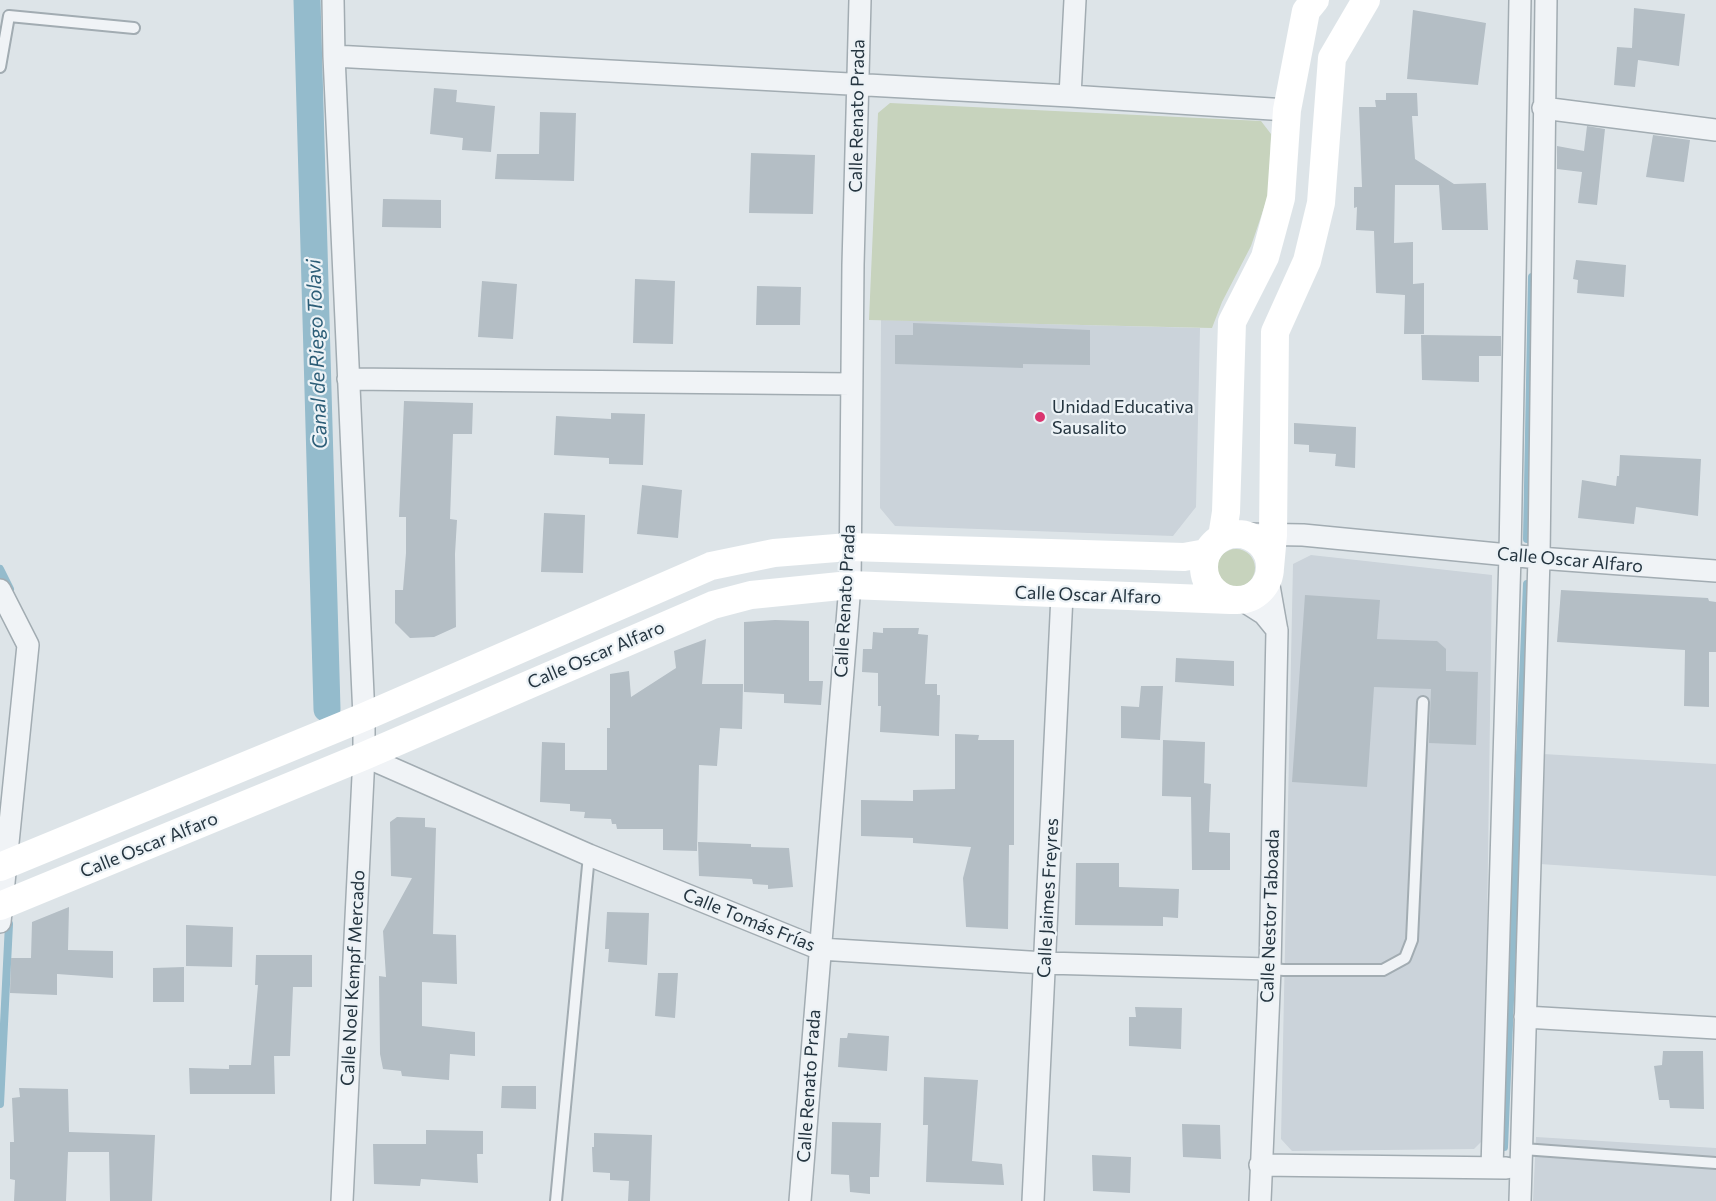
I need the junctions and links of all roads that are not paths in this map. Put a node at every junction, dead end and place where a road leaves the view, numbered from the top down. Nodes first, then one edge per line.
1 (333, 0) edge
2 (860, 0) edge
3 (1075, 0) edge
4 (1366, 0) edge
5 (1520, 0) edge
6 (1546, 0) edge
7 (1308, 4) edge
8 (134, 28) dead end
9 (334, 56) junction
10 (0, 67) edge
11 (859, 85) junction
12 (1070, 96) junction
13 (1543, 108) junction
14 (1287, 110) junction
15 (1716, 130) edge
16 (348, 380) junction
17 (851, 384) junction
18 (1273, 535) junction
19 (1224, 542) junction
20 (849, 547) junction
21 (1510, 555) junction
22 (1539, 558) junction
23 (1716, 571) edge
24 (1269, 574) junction
25 (850, 585) junction
26 (0, 590) edge
27 (1062, 595) junction
28 (1236, 600) junction
29 (1277, 631) junction
30 (1423, 702) dead end
31 (364, 717) junction
32 (364, 756) junction
33 (589, 855) junction
34 (2, 866) edge
35 (0, 911) edge
36 (820, 949) junction
37 (1045, 963) junction
38 (1270, 969) junction
39 (1525, 1017) junction
40 (1716, 1028) edge
41 (1521, 1159) junction
42 (1716, 1163) edge
43 (1260, 1165) junction
44 (1492, 1168) junction
45 (342, 1201) edge
46 (556, 1201) edge
47 (800, 1201) edge
48 (1033, 1201) edge
49 (1260, 1201) edge
50 (1521, 1201) edge

1 - 9 street, Calle Noel Kempf Mercado
2 - 11 street, Calle Renato Prada
3 - 12 street
4 - 18 main road
5 - 21 street
6 - 13 street
7 - 14 main road
8 - 10 lane
9 - 11 street
9 - 16 street, Calle Noel Kempf Mercado
11 - 12 street
11 - 17 street, Calle Renato Prada
12 - 14 street
13 - 15 street
13 - 22 street
14 - 19 main road
16 - 17 street
16 - 31 street, Calle Noel Kempf Mercado
17 - 20 street, Calle Renato Prada
18 - 19 street, Calle Oscar Alfaro
18 - 21 street, Calle Oscar Alfaro
18 - 24 main road
19 - 20 main road, Calle Oscar Alfaro
19 - 24 main road
19 - 28 main road
20 - 25 street, Calle Renato Prada
20 - 31 main road, Calle Oscar Alfaro
21 - 22 street, Calle Oscar Alfaro
21 - 44 street
22 - 23 street, Calle Oscar Alfaro
22 - 39 street
24 - 28 main road
24 - 29 street, Calle Nestor Taboada
25 - 27 main road, Calle Oscar Alfaro
25 - 32 main road, Calle Oscar Alfaro
25 - 36 street, Calle Renato Prada
26 - 34 street
27 - 28 main road, Calle Oscar Alfaro
27 - 37 street, Calle Jaimes Freyres
28 - 29 street
29 - 38 street, Calle Nestor Taboada
30 - 38 lane
31 - 32 street, Calle Noel Kempf Mercado
31 - 34 main road, Calle Oscar Alfaro
32 - 33 street, Calle Tomás Frías
32 - 35 main road, Calle Oscar Alfaro
32 - 45 street, Calle Noel Kempf Mercado
33 - 36 street, Calle Tomás Frías
33 - 46 lane
34 - 35 street
36 - 37 street, Calle Tomás Frías
36 - 47 street, Calle Renato Prada
37 - 38 street, Calle Tomás Frías
37 - 48 street, Calle Jaimes Freyres
38 - 43 street, Calle Nestor Taboada
39 - 40 street
39 - 41 street
41 - 42 lane
41 - 44 street
41 - 50 street
43 - 44 street
43 - 49 street, Calle Nestor Taboada

